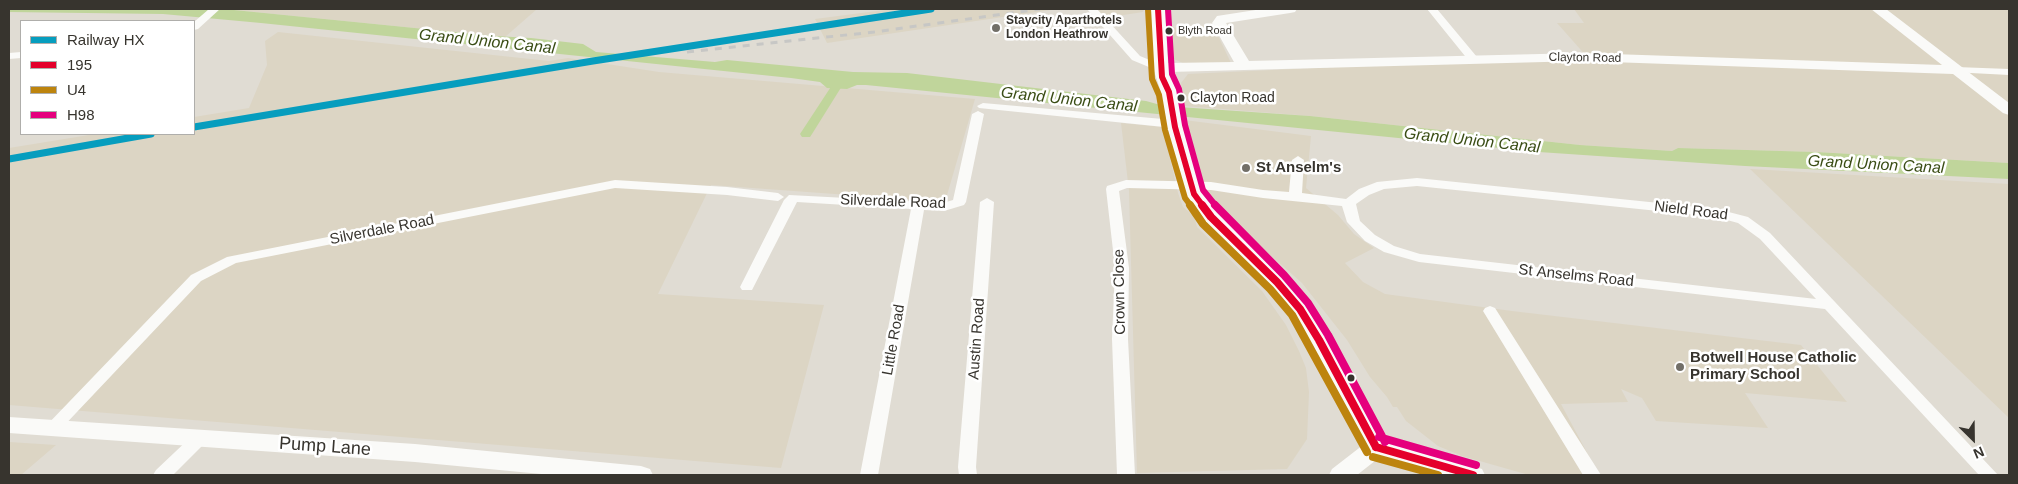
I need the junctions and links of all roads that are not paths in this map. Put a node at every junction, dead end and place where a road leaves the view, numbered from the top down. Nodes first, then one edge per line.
1 (215, 9) edge
2 (1092, 9) edge
3 (1290, 9) edge
4 (1432, 9) edge
5 (1878, 9) edge
6 (1158, 10) edge
7 (195, 26) edge
8 (1159, 51) junction
9 (1132, 53) junction
10 (1473, 59) junction
11 (1244, 66) junction
12 (1160, 68) junction
13 (1956, 70) junction
14 (2009, 72) edge
15 (2009, 110) edge
16 (1173, 116) junction
17 (1298, 160) dead end
18 (1192, 186) junction
19 (1295, 196) junction
20 (778, 197) dead end
21 (987, 202) dead end
22 (1349, 203) junction
23 (918, 205) junction
24 (747, 287) dead end
25 (1829, 305) junction
26 (1490, 311) dead end
27 (9, 425) edge
28 (52, 428) junction
29 (199, 439) junction
30 (1376, 447) junction
31 (517, 469) edge
32 (162, 475) edge
33 (641, 475) edge
34 (869, 475) edge
35 (968, 475) edge
36 (1126, 475) edge
37 (1341, 475) edge
38 (1473, 475) edge
39 (1592, 475) edge
40 (1989, 475) edge

1 - 7 street
2 - 9 street
3 - 11 street
4 - 10 street
5 - 13 street
6 - 8 street
8 - 9 street
8 - 12 street
9 - 12 street
10 - 11 street, Clayton Road
10 - 13 street, Clayton Road
11 - 12 street, Clayton Road
12 - 16 street
13 - 14 street, Clayton Road
13 - 15 street
16 - 18 street
16 - 23 street, Silverdale Road
17 - 19 street
18 - 19 street
18 - 30 street
18 - 36 street, Crown Close
19 - 22 street
20 - 28 street, Silverdale Road
21 - 35 street, Austin Road
22 - 25 street, St Anselms Road
22 - 25 street, Nield Road
23 - 24 street, Silverdale Road
23 - 34 street, Little Road
25 - 40 street, Nield Road
26 - 39 street
27 - 28 street, Pump Lane
28 - 29 street, Pump Lane
29 - 31 street, Pump Lane
29 - 32 street
30 - 37 street
30 - 38 street
31 - 33 street, Pump Lane

